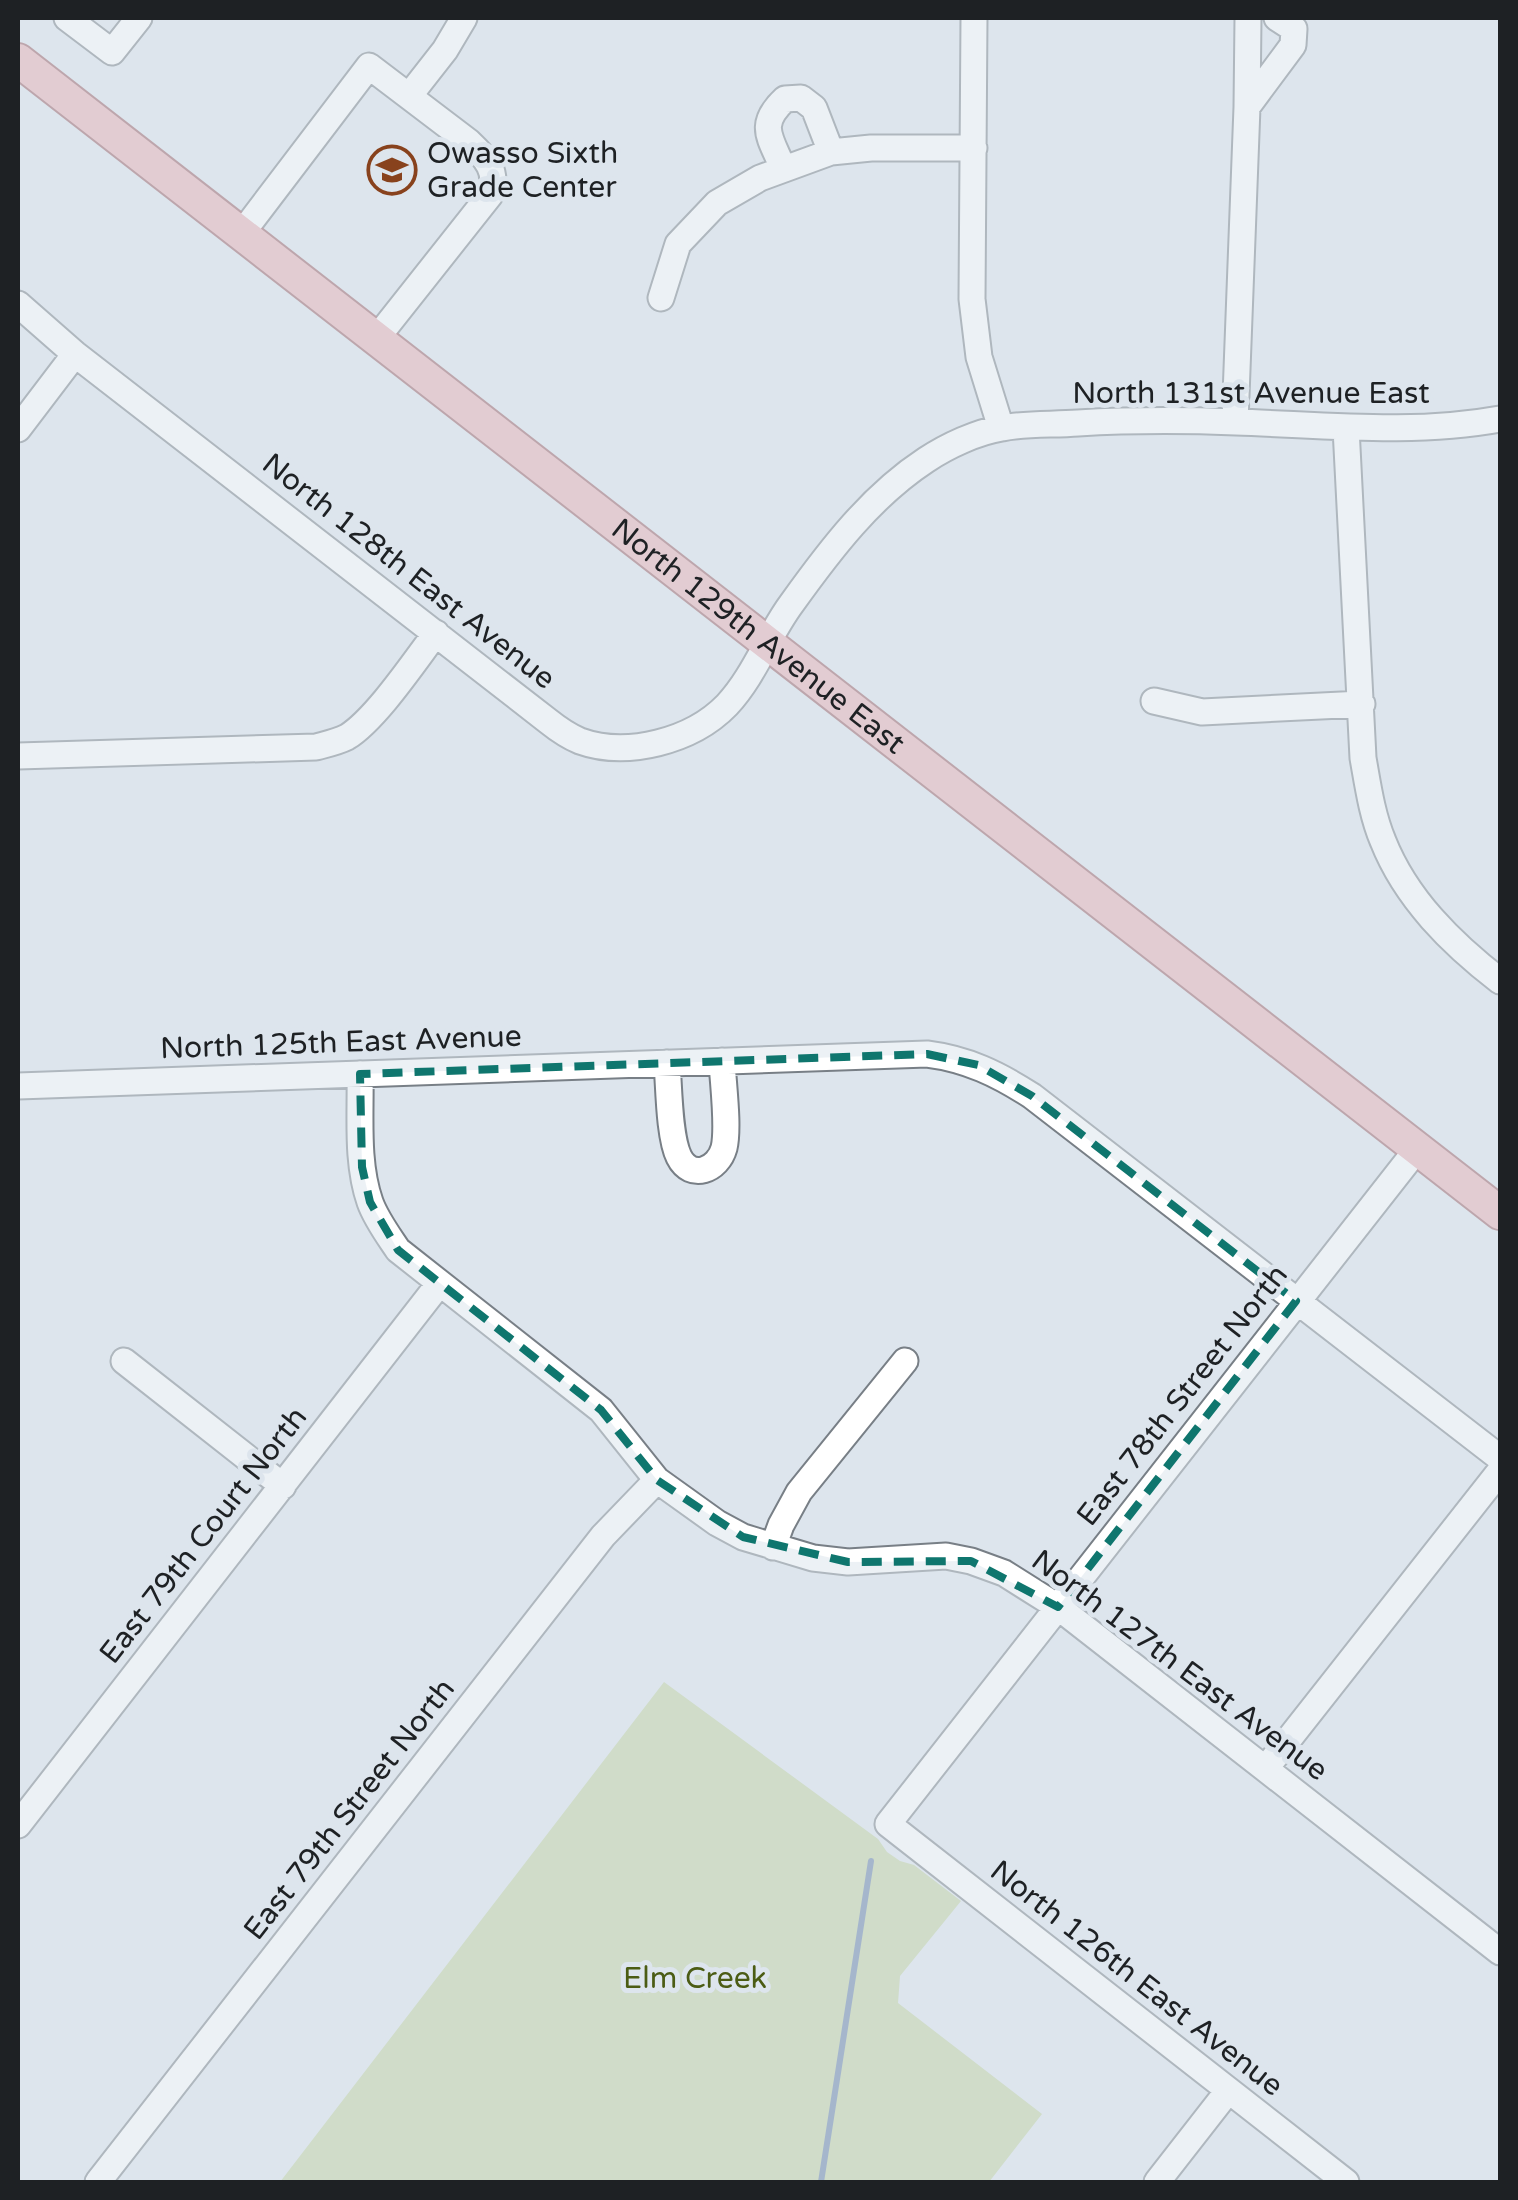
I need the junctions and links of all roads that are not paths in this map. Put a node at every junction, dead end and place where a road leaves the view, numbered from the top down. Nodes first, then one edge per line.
1 (67, 18) edge
2 (139, 18) edge
3 (464, 18) edge
4 (974, 18) edge
5 (1248, 18) edge
6 (1277, 18) edge
7 (18, 60) edge
8 (408, 96) junction
9 (1248, 107) junction
10 (974, 148) junction
11 (831, 152) junction
12 (782, 168) junction
13 (242, 233) junction
14 (662, 298) dead end
15 (18, 304) edge
16 (376, 339) junction
17 (76, 354) junction
18 (1500, 420) edge
19 (1235, 422) junction
20 (1001, 428) junction
21 (1346, 428) junction
22 (18, 429) edge
23 (436, 634) junction
24 (768, 643) junction
25 (1154, 701) dead end
26 (1362, 704) junction
27 (18, 756) edge
28 (1500, 981) edge
29 (722, 1061) junction
30 (667, 1063) junction
31 (360, 1074) junction
32 (18, 1086) edge
33 (1418, 1148) junction
34 (1500, 1212) edge
35 (440, 1284) junction
36 (1296, 1301) junction
37 (906, 1360) dead end
38 (124, 1361) dead end
39 (1500, 1458) edge
40 (1500, 1471) edge
41 (657, 1480) junction
42 (284, 1486) junction
43 (773, 1548) junction
44 (1058, 1608) junction
45 (1266, 1768) junction
46 (888, 1824) joint
47 (18, 1825) edge
48 (1496, 1938) edge
49 (1228, 2091) junction
50 (98, 2182) edge
51 (1157, 2182) edge
52 (1346, 2182) edge

1 - 2 street
3 - 8 street
4 - 10 street
5 - 9 street
6 - 9 street
7 - 13 main road, North 129th Avenue East
8 - 13 street
8 - 16 street
9 - 19 street
10 - 11 street
10 - 20 street
11 - 12 street
11 - 12 street
12 - 14 street
13 - 16 main road, North 129th Avenue East
15 - 17 street, North 128th East Avenue
16 - 24 main road, North 129th Avenue East
17 - 22 street
17 - 23 street, North 128th East Avenue
18 - 21 street, North 131st Avenue East
19 - 20 street, North 131st Avenue East
19 - 21 street, North 131st Avenue East
20 - 24 street, North 131st Avenue East
21 - 26 street
23 - 24 street, North 128th East Avenue
23 - 27 street
24 - 33 main road, North 129th Avenue East
25 - 26 street
26 - 28 street
29 - 30 street, North 125th East Avenue
29 - 30 street
29 - 36 street, North 125th East Avenue
30 - 31 street, North 125th East Avenue
31 - 32 street, North 125th East Avenue
31 - 35 street, North 127th East Avenue
33 - 34 main road, North 129th Avenue East
33 - 36 street, East 78th Street North
35 - 41 street, North 127th East Avenue
35 - 42 street, East 79th Court North
36 - 39 street
36 - 44 street, East 78th Street North
37 - 43 street
38 - 42 street
40 - 45 street
41 - 43 street, North 127th East Avenue
41 - 50 street, East 79th Street North
42 - 47 street, East 79th Court North
43 - 44 street, North 127th East Avenue
44 - 45 street, North 127th East Avenue
44 - 46 street, East 78th Street North
45 - 48 street, North 127th East Avenue
46 - 49 street, North 126th East Avenue
49 - 51 street
49 - 52 street, North 126th East Avenue

